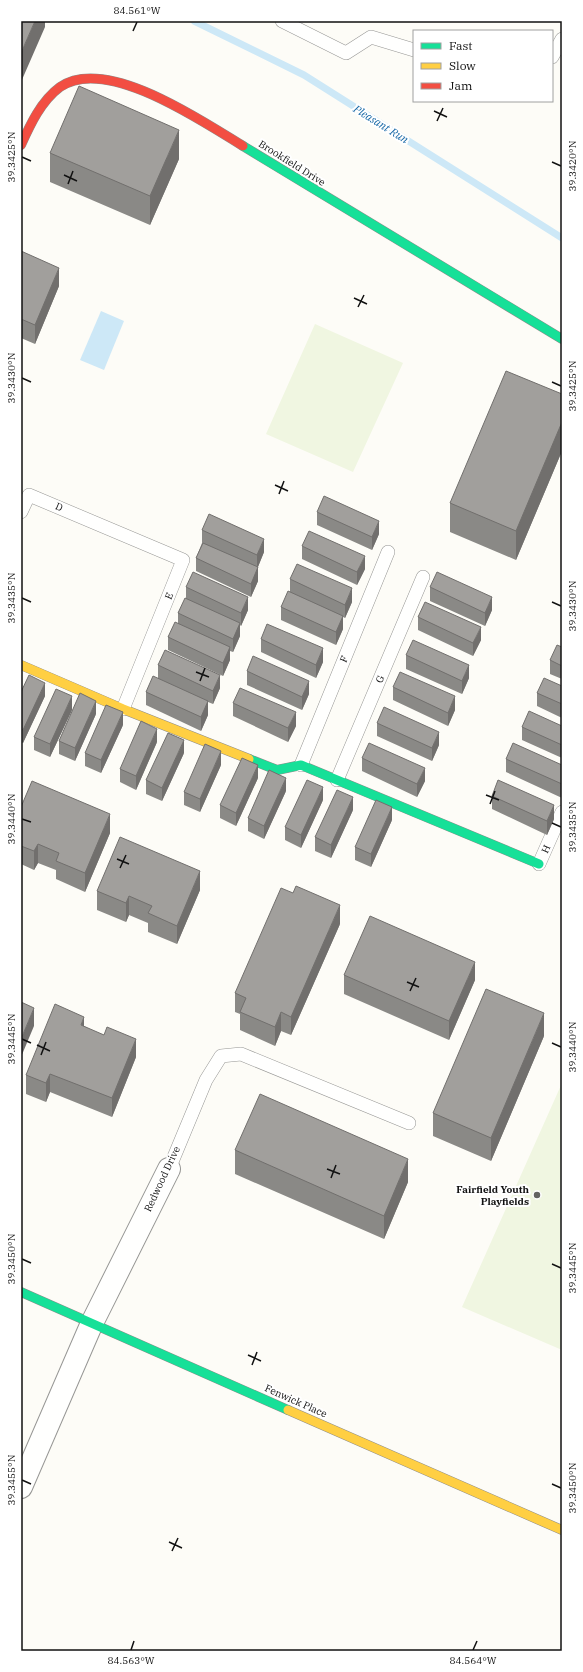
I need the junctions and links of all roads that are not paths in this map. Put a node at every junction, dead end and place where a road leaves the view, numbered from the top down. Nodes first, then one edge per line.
1 (282, 21) edge
2 (562, 39) edge
3 (413, 50) edge
4 (553, 55) edge
5 (21, 145) edge
6 (562, 339) edge
7 (21, 512) edge
8 (106, 528) joint
9 (388, 552) dead end
10 (423, 577) dead end
11 (21, 665) edge
12 (123, 709) junction
13 (301, 765) junction
14 (337, 780) junction
15 (562, 812) edge
16 (539, 864) joint
17 (409, 1124) dead end
18 (169, 1169) joint
19 (21, 1292) edge
20 (92, 1323) junction
21 (21, 1488) edge
22 (562, 1530) edge

1 - 3 lane
2 - 4 lane
5 - 6 street, Brookfield Drive
7 - 8 lane, D
8 - 12 lane, E
9 - 13 lane, F
10 - 14 lane, G
11 - 12 street
12 - 13 street
13 - 14 street
14 - 16 street
15 - 16 lane, H
17 - 18 lane, Redwood Drive
18 - 20 street, Redwood Drive
19 - 20 street, Fenwick Place
20 - 21 street, Redwood Drive
20 - 22 street, Fenwick Place

